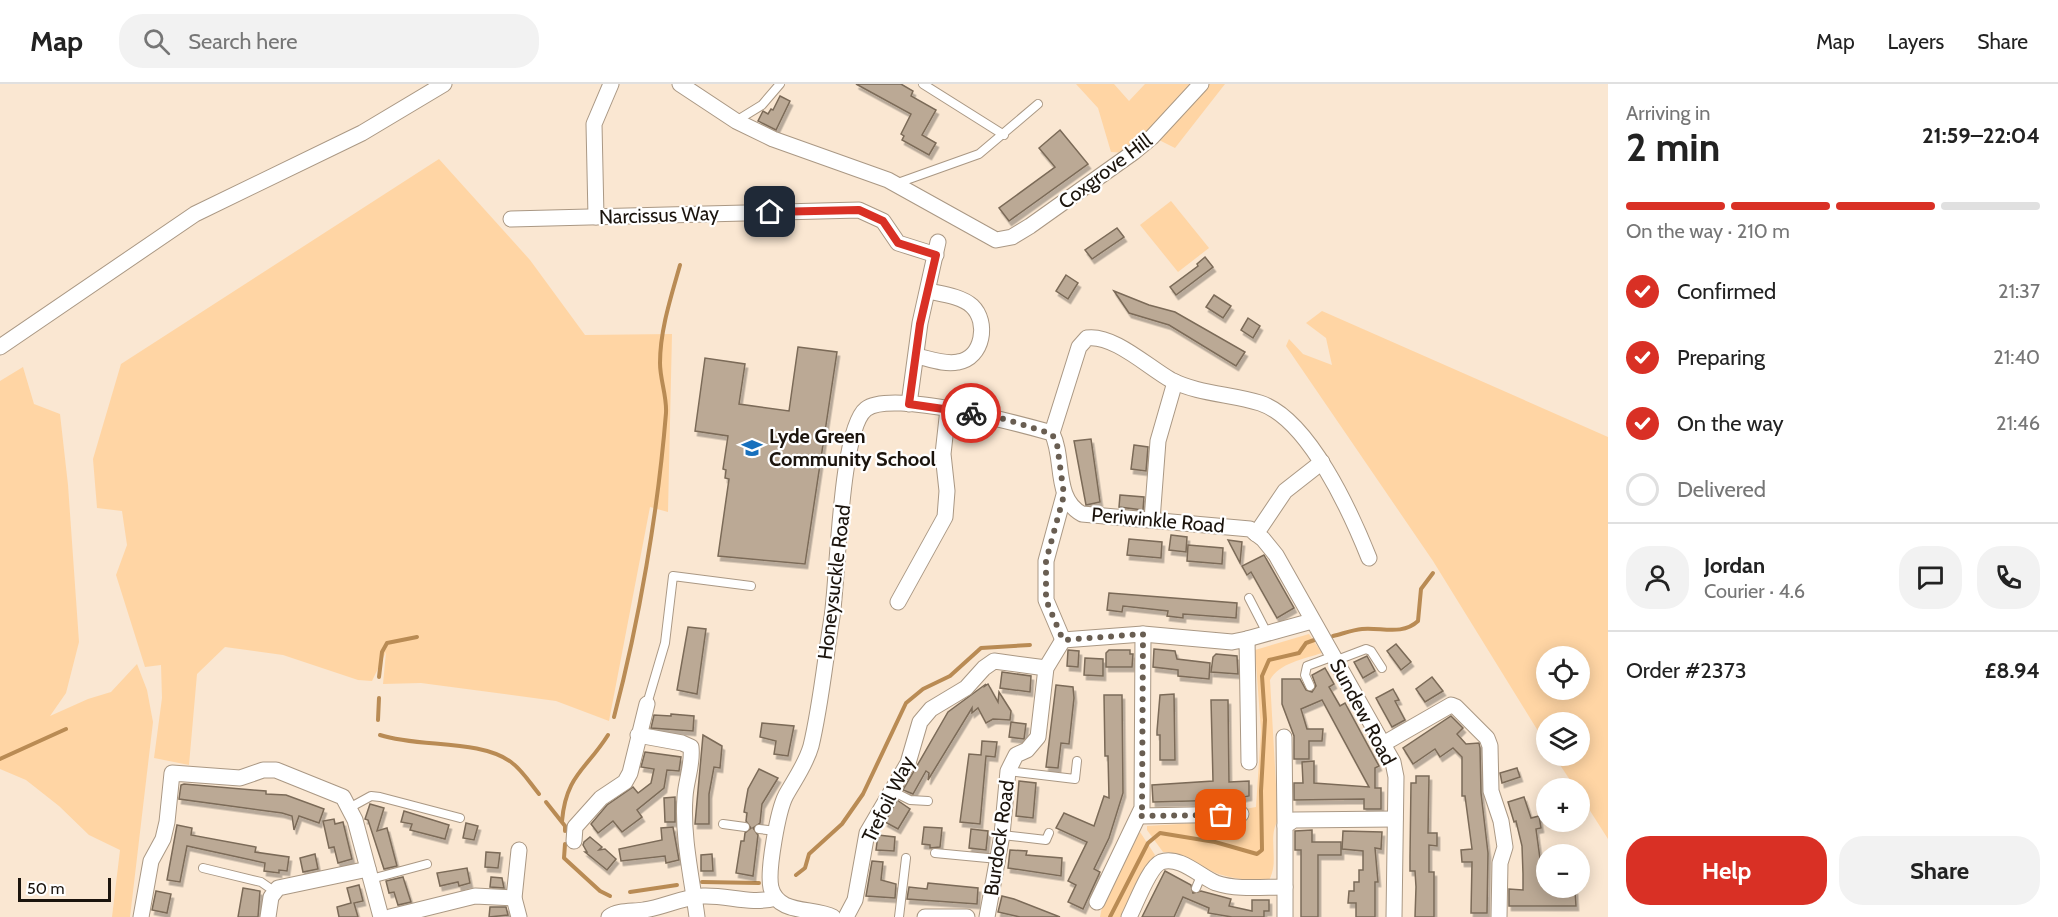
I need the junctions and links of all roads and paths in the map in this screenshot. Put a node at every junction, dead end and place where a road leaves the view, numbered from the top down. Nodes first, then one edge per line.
1 (444, 84) edge
2 (611, 84) edge
3 (680, 84) edge
4 (780, 84) edge
5 (923, 84) edge
6 (1201, 84) edge
7 (1038, 104) dead end
8 (736, 121) junction
9 (1004, 135) junction
10 (895, 184) junction
11 (596, 217) junction
12 (511, 219) dead end
13 (928, 291) junction
14 (0, 347) edge
15 (917, 356) junction
16 (1174, 382) junction
17 (909, 404) junction
18 (948, 409) junction
19 (1052, 434) junction
20 (1322, 462) junction
21 (1064, 495) junction
22 (1152, 520) junction
23 (1256, 534) junction
24 (1369, 558) dead end
25 (751, 585) dead end
26 (1249, 598) dead end
27 (898, 602) dead end
28 (1312, 621) junction
29 (1267, 633) junction
30 (1143, 634) junction
31 (1247, 639) junction
32 (1063, 640) junction
33 (1335, 658) junction
34 (1046, 668) junction
35 (1382, 668) dead end
36 (1310, 686) dead end
37 (647, 704) joint
38 (638, 735) junction
39 (1284, 737) dead end
40 (1383, 744) junction
41 (1077, 761) dead end
42 (1249, 762) dead end
43 (1008, 771) junction
44 (892, 791) junction
45 (928, 801) dead end
46 (351, 807) junction
47 (1241, 814) dead end
48 (1140, 816) junction
49 (460, 818) dead end
50 (1395, 819) junction
51 (723, 824) dead end
52 (1285, 826) junction
53 (745, 827) dead end
54 (759, 829) dead end
55 (776, 831) junction
56 (1048, 833) dead end
57 (1002, 835) junction
58 (574, 840) dead end
59 (519, 850) dead end
60 (935, 853) dead end
61 (906, 858) dead end
62 (998, 860) junction
63 (427, 864) dead end
64 (203, 868) dead end
65 (369, 874) junction
66 (1285, 887) junction
67 (274, 891) junction
68 (694, 897) junction
69 (514, 898) junction
70 (776, 898) junction
71 (1097, 902) dead end
72 (144, 916) edge
73 (268, 917) edge
74 (381, 917) edge
75 (390, 917) edge
76 (519, 917) edge
77 (609, 917) edge
78 (697, 917) edge
79 (833, 917) edge
80 (846, 917) edge
81 (899, 917) edge
82 (925, 917) edge
83 (963, 917) edge
84 (987, 917) edge
85 (1129, 917) edge
86 (1285, 917) edge
87 (1394, 917) edge
88 (1499, 917) edge

1 - 14 street
2 - 11 street
3 - 8 street
4 - 8 lane
5 - 9 lane
6 - 10 street, Coxgrove Hill
7 - 9 lane
8 - 10 street
9 - 10 lane
11 - 12 street, Narcissus Way
11 - 13 street, Narcissus Way
13 - 15 street
13 - 15 street
15 - 17 street
16 - 19 street
16 - 20 street
16 - 22 street
17 - 18 street
17 - 55 street, Honeysuckle Road
18 - 19 street
18 - 27 street
19 - 21 street, Periwinkle Road
20 - 23 street
20 - 24 street
21 - 22 street, Periwinkle Road
21 - 32 street
22 - 23 street, Periwinkle Road
23 - 28 street
25 - 37 lane
26 - 29 lane
28 - 29 street
28 - 33 street, Sundew Road
29 - 31 street
30 - 31 street
30 - 32 street
30 - 48 street
31 - 42 street
32 - 34 street, Burdock Road
33 - 35 lane
33 - 36 lane
33 - 40 street, Sundew Road
34 - 43 street, Burdock Road
34 - 44 street, Trefoil Way
37 - 38 street
38 - 58 street
38 - 68 street
39 - 52 street
40 - 50 street, Sundew Road
40 - 88 street
41 - 43 lane
43 - 57 street, Burdock Road
44 - 45 lane
44 - 80 street, Trefoil Way
46 - 49 lane
46 - 65 street
46 - 72 street
47 - 48 street
48 - 71 street
50 - 52 street
50 - 87 street, Sundew Road
51 - 53 lane
52 - 66 street
54 - 55 lane
55 - 70 street, Honeysuckle Road
56 - 57 lane
57 - 62 street, Burdock Road
59 - 69 street
60 - 62 lane
61 - 81 lane
62 - 84 street, Burdock Road
63 - 65 lane
64 - 67 lane
65 - 67 street
65 - 74 street
66 - 85 street
66 - 86 street
67 - 73 street
68 - 70 street
68 - 77 street
68 - 78 street
69 - 75 street
69 - 76 street
70 - 79 street
82 - 83 street

